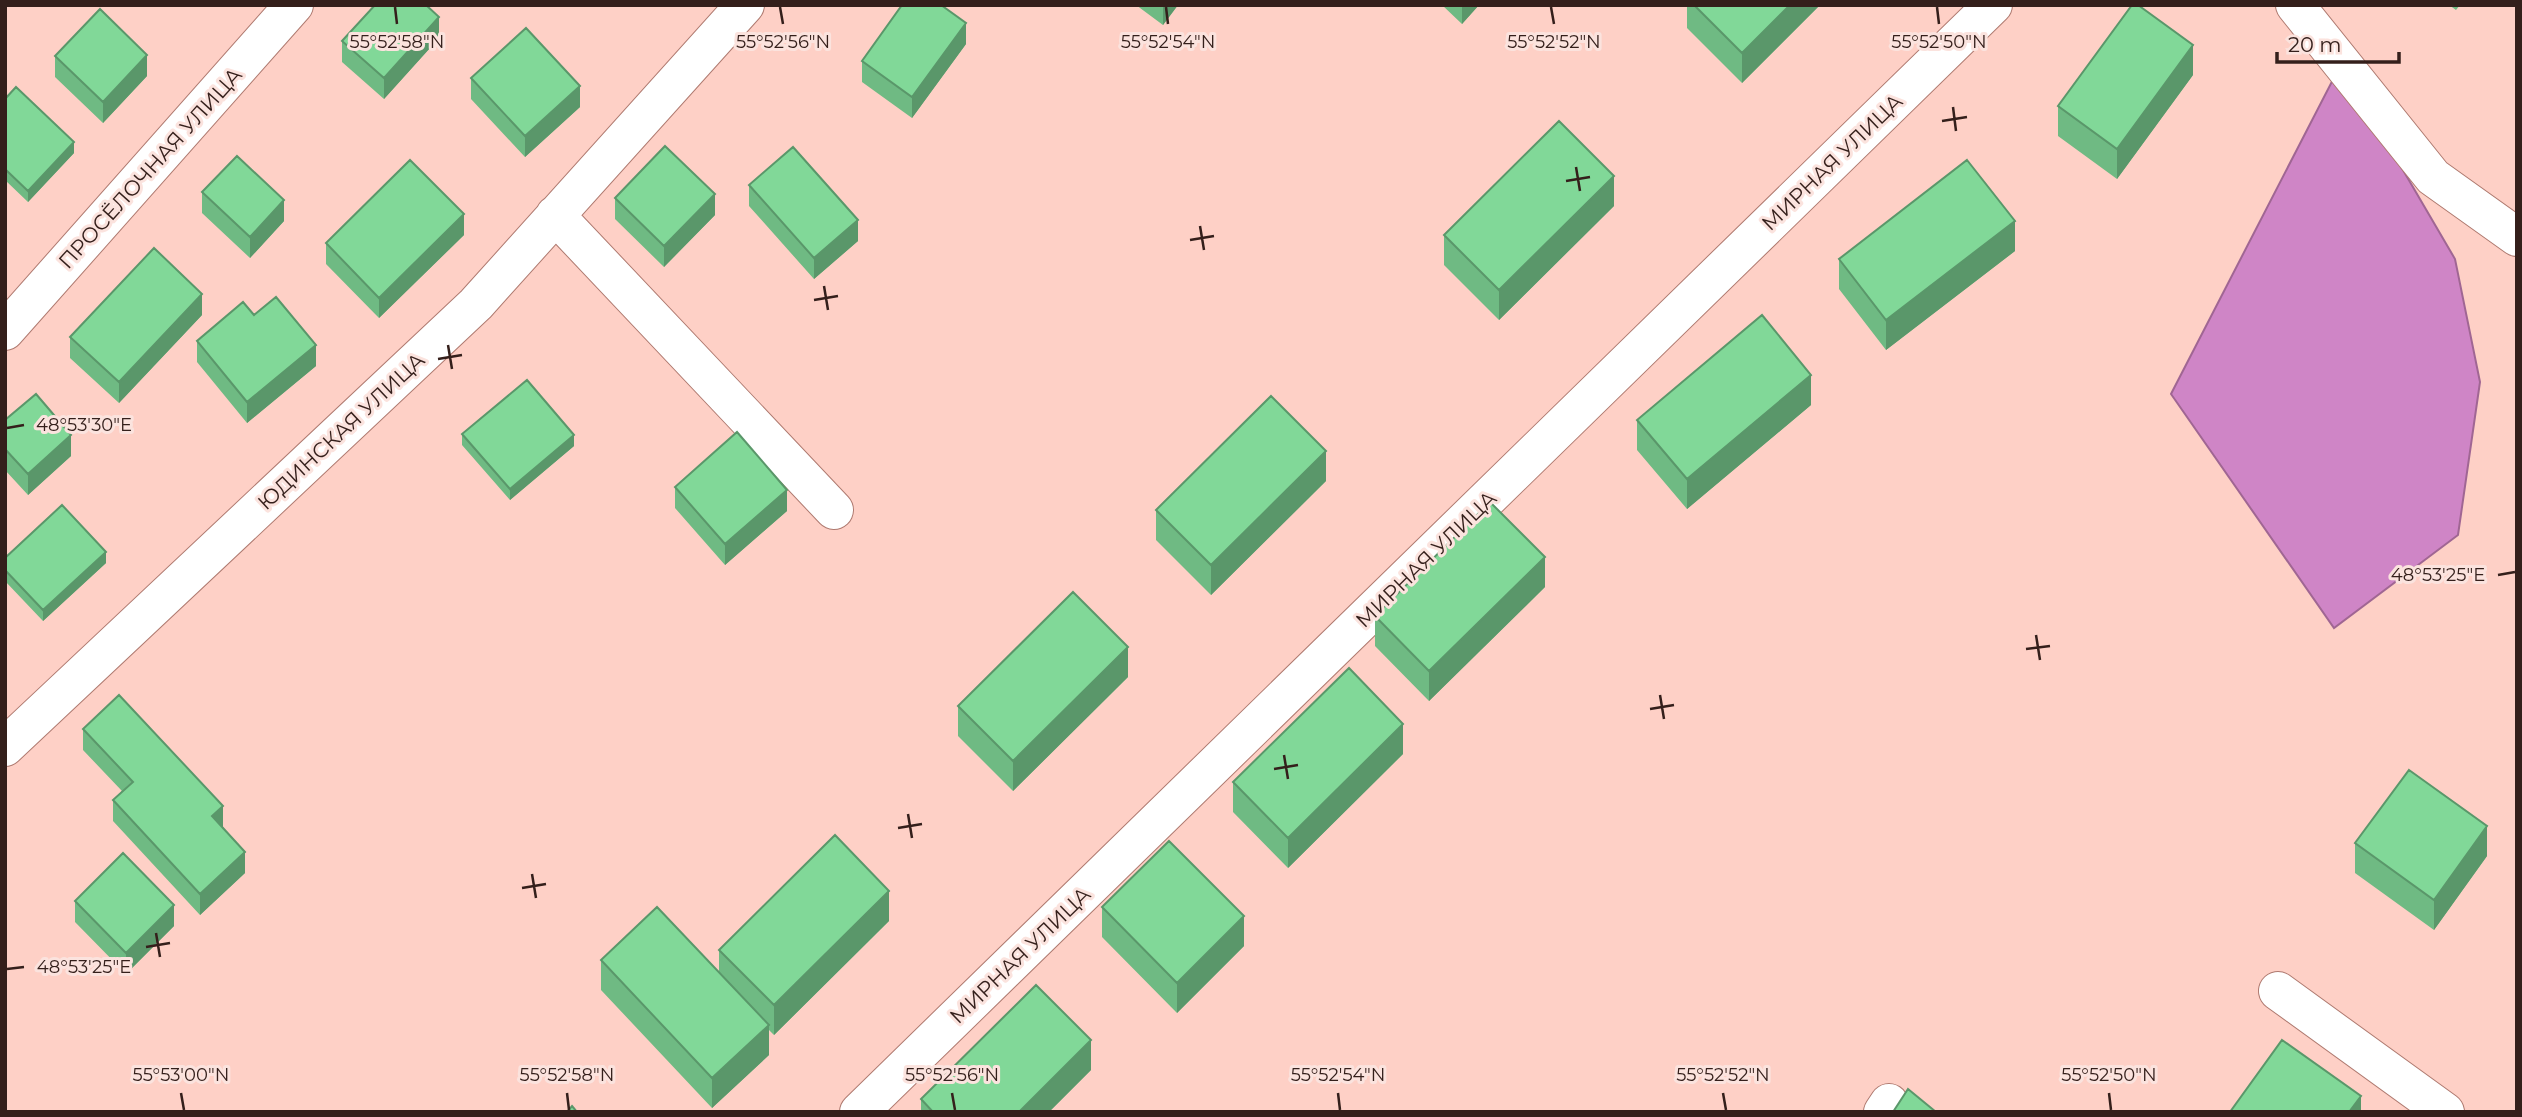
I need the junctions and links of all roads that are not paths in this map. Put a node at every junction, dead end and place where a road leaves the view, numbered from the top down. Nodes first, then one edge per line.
1 (294, 5) edge
2 (745, 5) edge
3 (1993, 5) edge
4 (2295, 5) edge
5 (555, 215) junction
6 (2517, 237) edge
7 (5, 331) edge
8 (834, 510) dead end
9 (5, 747) edge
10 (2278, 991) dead end
11 (859, 1112) edge
12 (2445, 1112) edge

1 - 7 street, ПРОСЁЛОЧНАЯ УЛИЦА
2 - 5 street, ЮДИНСКАЯ УЛИЦА
3 - 11 street, МИРНАЯ УЛИЦА
4 - 6 street
5 - 8 street
5 - 9 street, ЮДИНСКАЯ УЛИЦА
10 - 12 street

